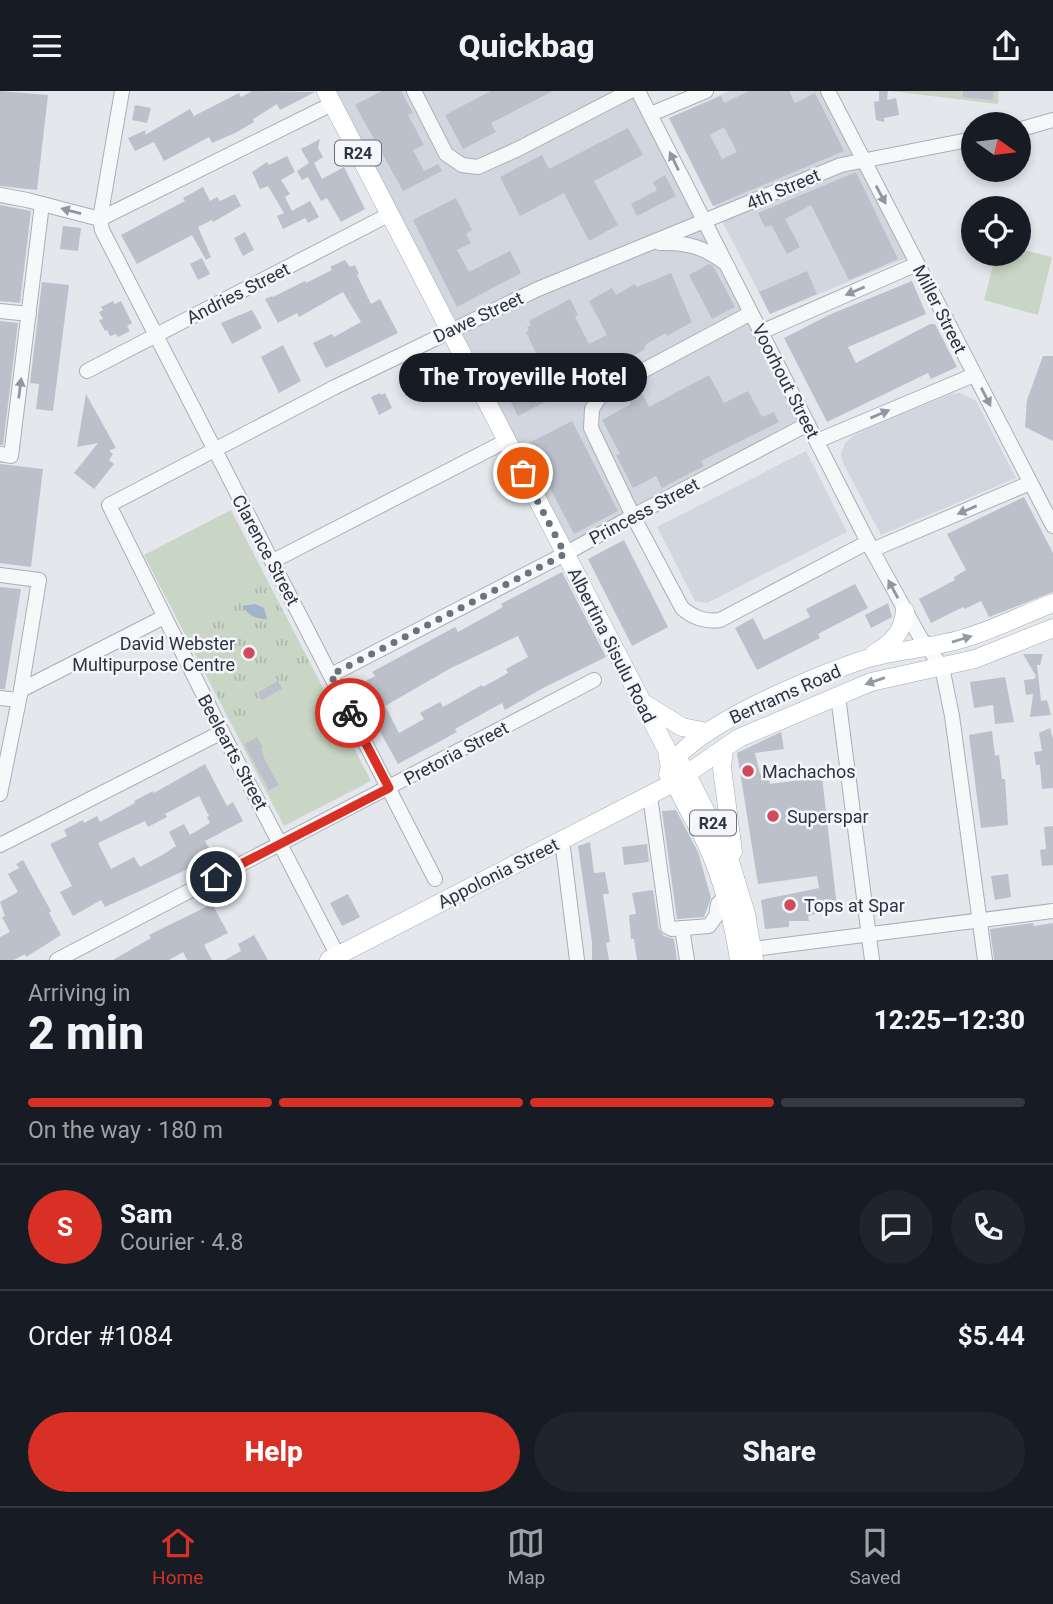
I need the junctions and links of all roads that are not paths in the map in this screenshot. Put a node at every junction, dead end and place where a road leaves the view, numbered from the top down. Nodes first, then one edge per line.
1 (122, 91) edge
2 (414, 91) edge
3 (630, 91) edge
4 (638, 91) edge
5 (706, 91) edge
6 (828, 91) edge
7 (329, 97) edge
8 (651, 114) junction
9 (1053, 120) edge
10 (1031, 127) edge
11 (1053, 128) edge
12 (1031, 129) edge
13 (961, 141) edge
14 (863, 159) junction
15 (0, 195) edge
16 (42, 204) junction
17 (390, 214) junction
18 (100, 219) junction
19 (705, 222) junction
20 (653, 243) junction
21 (917, 264) junction
22 (729, 267) junction
23 (0, 311) edge
24 (751, 313) junction
25 (29, 314) junction
26 (450, 330) junction
27 (761, 332) junction
28 (156, 335) junction
29 (87, 371) dead end
30 (974, 375) junction
31 (808, 424) junction
32 (506, 441) junction
33 (817, 441) junction
34 (214, 449) junction
35 (6, 455) edge
36 (1030, 483) junction
37 (109, 505) joint
38 (633, 516) junction
39 (1053, 526) edge
40 (870, 546) junction
41 (565, 554) junction
42 (273, 561) junction
43 (0, 575) edge
44 (1053, 603) edge
45 (905, 611) junction
46 (164, 617) junction
47 (1052, 633) edge
48 (926, 647) junction
49 (867, 659) junction
50 (942, 667) junction
51 (331, 675) junction
52 (594, 680) dead end
53 (19, 695) junction
54 (838, 696) junction
55 (0, 698) edge
56 (640, 699) junction
57 (222, 732) junction
58 (707, 732) junction
59 (724, 748) junction
60 (674, 770) junction
61 (389, 788) junction
62 (0, 794) edge
63 (650, 796) junction
64 (562, 840) junction
65 (281, 844) junction
66 (0, 845) edge
67 (435, 879) dead end
68 (734, 894) junction
69 (1053, 911) edge
70 (979, 921) junction
71 (675, 928) junction
72 (868, 934) junction
73 (748, 956) edge
74 (336, 959) edge
75 (57, 960) edge
76 (577, 960) edge
77 (687, 960) edge
78 (872, 960) edge
79 (985, 960) edge

1 - 18 street
2 - 3 street
4 - 8 street, Voorhout Street
5 - 8 street
6 - 14 street, Miller Street
7 - 17 main road, Albertina Sisulu Road / R24
7 - 18 street
19 -> 8 street, Voorhout Street
9 - 10 street
11 - 12 street
13 - 14 street, 4th Street
14 - 19 street, 4th Street
14 -> 21 street, Miller Street
15 - 16 street
18 -> 16 street
16 - 25 street
17 - 26 main road, Albertina Sisulu Road / R24
17 - 28 street, Andries Street
18 - 28 street, Clarence Street
19 - 20 street, Dawe Street
19 - 22 street, Voorhout Street
20 - 22 street
20 - 26 street, Dawe Street
21 -> 27 street
21 - 30 street, Miller Street
22 - 24 street, Voorhout Street
23 - 25 street
24 - 27 street, Voorhout Street
24 - 38 street
35 -> 25 street
26 - 32 main road, Albertina Sisulu Road / R24
26 - 34 street, Dawe Street
27 - 31 street, Voorhout Street
28 - 29 street, Andries Street
28 - 34 street, Clarence Street
33 -> 30 street
30 -> 36 street, Miller Street
31 - 33 street, Voorhout Street
31 - 38 street, Princess Street
32 - 41 main road, Albertina Sisulu Road / R24
32 - 42 street
33 - 40 street, Voorhout Street
34 - 37 street, Dawe Street
34 - 42 street, Clarence Street
36 - 39 street, Miller Street
36 -> 40 street
37 - 46 street, Beelearts Street
38 - 40 street
38 - 41 street, Princess Street
45 -> 40 street, Voorhout Street
41 - 51 street, Princess Street
41 - 56 main road, Albertina Sisulu Road / R24
42 - 51 street, Clarence Street
43 - 53 street
48 -> 44 main road, Bertrams Road
45 - 48 street, Voorhout Street
45 - 49 main road
46 - 53 street
46 - 57 street, Beelearts Street
47 - 50 main road, Bertrams Road
48 - 49 main road, Bertrams Road
48 - 50 street, Voorhout Street
49 - 58 main road, Bertrams Road
50 -> 54 main road, Bertrams Road
50 - 70 street
51 - 61 street, Clarence Street
52 - 61 street, Pretoria Street
53 - 55 street
53 - 62 street
54 - 59 main road, Bertrams Road
54 - 72 street
56 - 58 main road
56 - 60 main road, Albertina Sisulu Road / R24
57 - 65 street, Beelearts Street
57 - 66 street
58 - 60 main road, Bertrams Road
59 - 60 main road, Bertrams Road
59 - 68 main road
60 - 63 main road, Appolonia Street
60 - 68 main road, Albertina Sisulu Road / R24
61 - 65 street, Pretoria Street
61 - 67 street, Clarence Street
63 - 64 main road, Appolonia Street
63 - 71 street
64 - 74 main road, Appolonia Street
64 - 76 street
65 - 74 street, Beelearts Street
65 - 75 street, Pretoria Street
68 - 71 street
68 - 73 main road, Albertina Sisulu Road / R24
69 - 70 street
70 - 72 street
70 - 79 street
71 - 77 street
72 - 73 street
72 - 78 street

